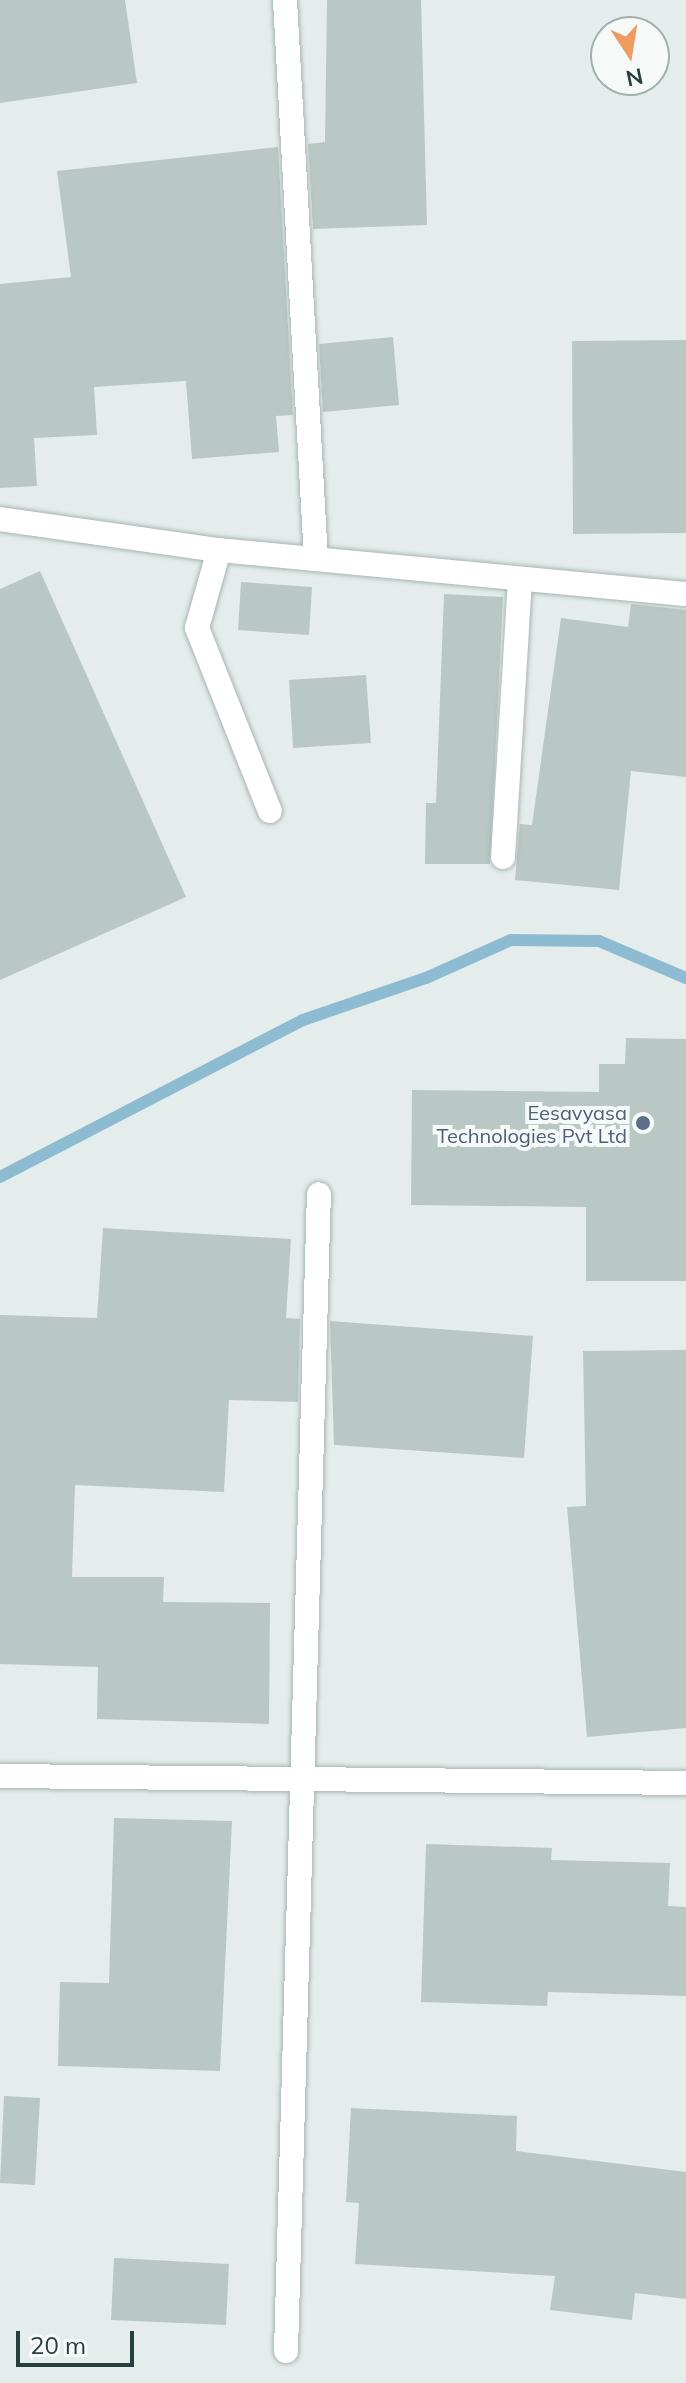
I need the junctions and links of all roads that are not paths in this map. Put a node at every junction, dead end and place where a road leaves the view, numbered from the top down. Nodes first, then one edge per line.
1 (285, 0) edge
2 (0, 519) edge
3 (219, 550) junction
4 (316, 559) junction
5 (520, 581) junction
6 (686, 594) edge
7 (270, 811) dead end
8 (503, 857) dead end
9 (319, 1194) dead end
10 (0, 1776) edge
11 (303, 1781) junction
12 (686, 1783) edge
13 (286, 2351) dead end

1 - 4 street
2 - 3 street
3 - 4 street
3 - 7 street
4 - 5 street
5 - 6 street
5 - 8 street
9 - 11 street
10 - 11 street
11 - 12 street
11 - 13 street

